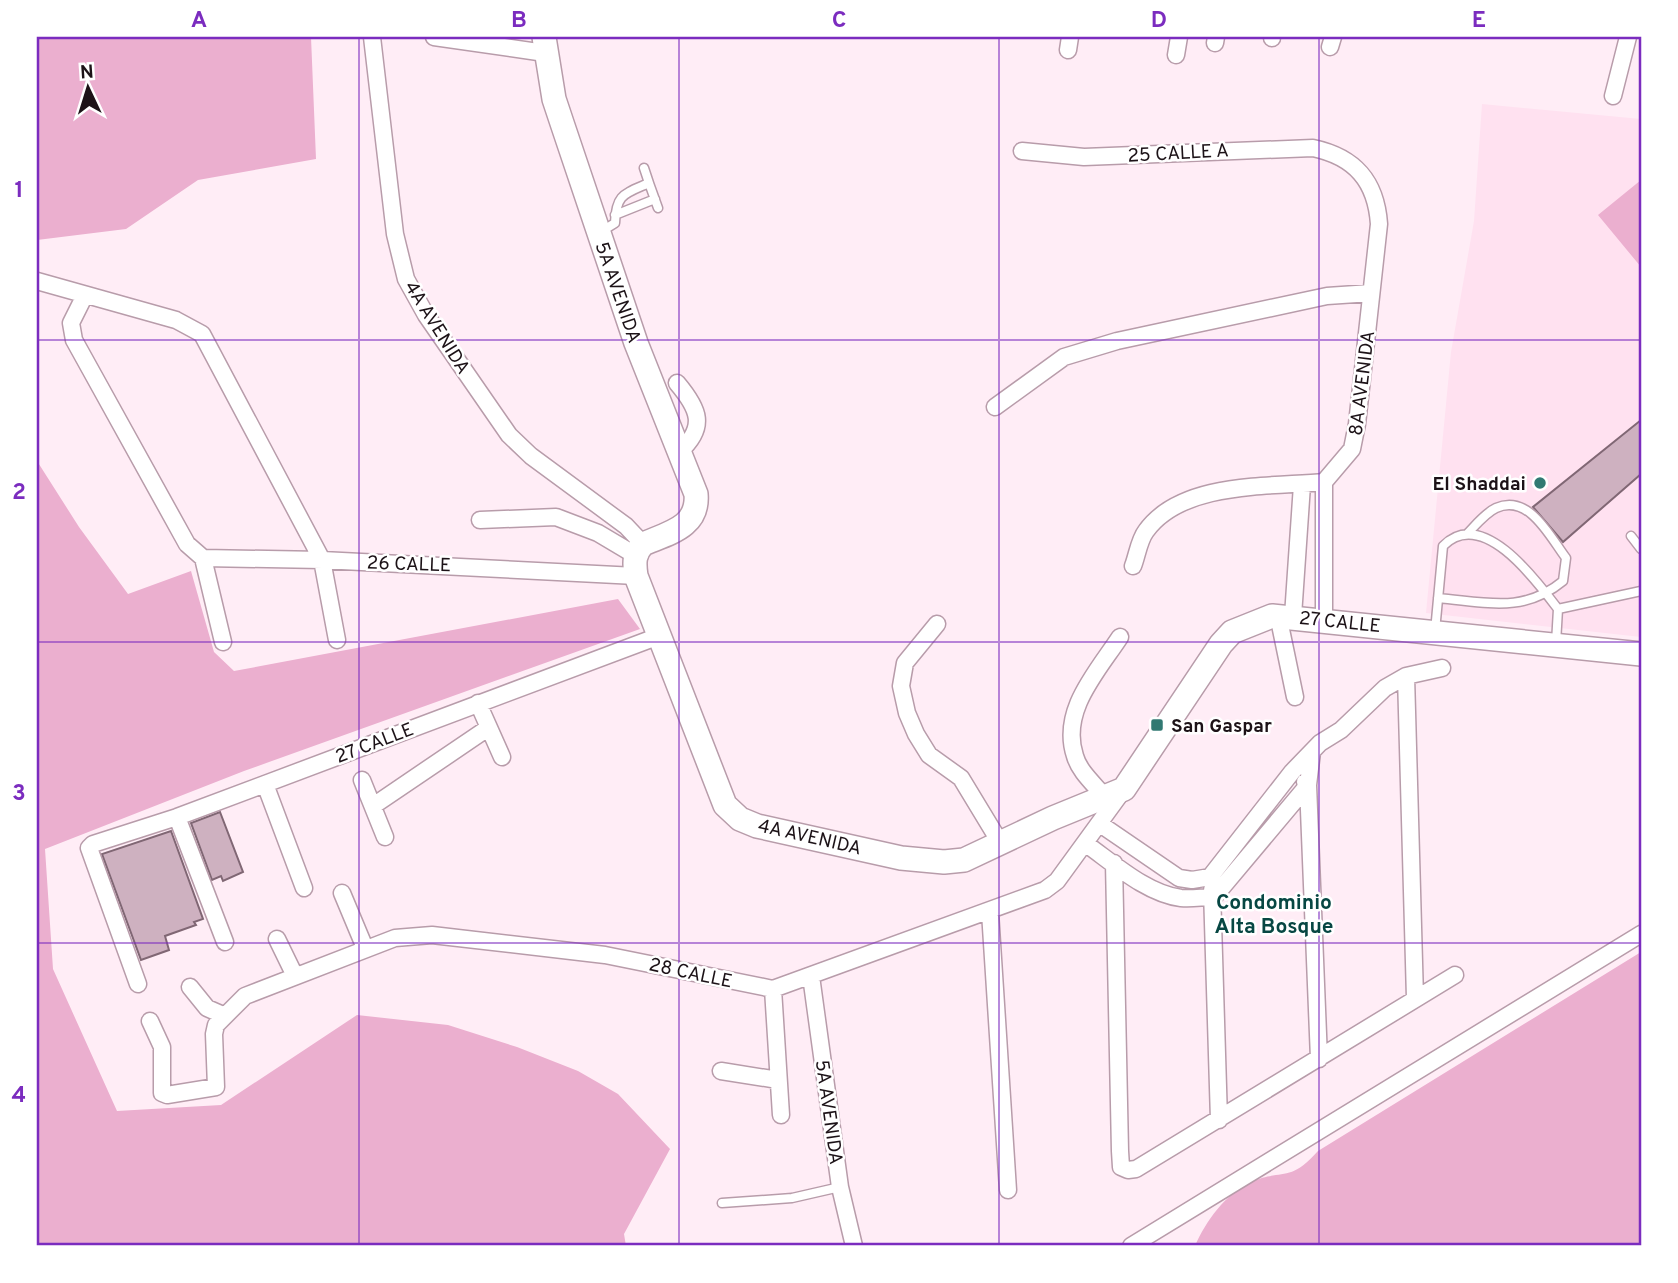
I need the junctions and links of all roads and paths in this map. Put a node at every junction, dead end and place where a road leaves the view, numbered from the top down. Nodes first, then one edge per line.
1 (372, 37) edge
2 (434, 37) edge
3 (1179, 37) edge
4 (1628, 37) edge
5 (544, 45) edge
6 (1176, 55) dead end
7 (1613, 96) dead end
8 (1022, 151) dead end
9 (1335, 153) joint
10 (644, 168) dead end
11 (649, 183) junction
12 (655, 199) junction
13 (658, 208) dead end
14 (615, 215) junction
15 (599, 232) junction
16 (37, 282) edge
17 (1371, 293) junction
18 (85, 295) junction
19 (677, 383) dead end
20 (995, 407) dead end
21 (679, 452) junction
22 (1324, 482) junction
23 (1302, 485) junction
24 (480, 520) dead end
25 (1466, 534) junction
26 (1631, 536) dead end
27 (1641, 549) edge
28 (204, 558) junction
29 (638, 558) junction
30 (322, 560) junction
31 (1133, 566) dead end
32 (1641, 591) edge
33 (1547, 594) junction
34 (1438, 598) junction
35 (1558, 609) junction
36 (1285, 616) junction
37 (1324, 620) junction
38 (937, 624) dead end
39 (1435, 631) junction
40 (659, 636) junction
41 (1120, 636) dead end
42 (338, 640) dead end
43 (223, 642) dead end
44 (1556, 643) junction
45 (1641, 654) edge
46 (1443, 668) dead end
47 (1406, 676) junction
48 (1295, 697) dead end
49 (478, 703) junction
50 (488, 728) junction
51 (1312, 752) junction
52 (502, 757) dead end
53 (1292, 772) junction
54 (362, 780) dead end
55 (265, 783) junction
56 (1308, 785) junction
57 (1114, 793) junction
58 (373, 806) junction
59 (177, 817) junction
60 (1100, 824) junction
61 (385, 837) dead end
62 (1001, 844) junction
63 (1086, 844) junction
64 (1114, 863) junction
65 (1210, 877) junction
66 (304, 888) dead end
67 (342, 893) dead end
68 (1214, 897) junction
69 (990, 912) junction
70 (1641, 934) edge
71 (277, 939) dead end
72 (225, 942) dead end
73 (365, 948) junction
74 (1455, 975) dead end
75 (295, 976) junction
76 (811, 976) junction
77 (138, 984) dead end
78 (190, 987) dead end
79 (772, 989) junction
80 (1415, 998) junction
81 (220, 1020) junction
82 (150, 1021) dead end
83 (1318, 1059) junction
84 (721, 1070) dead end
85 (778, 1080) junction
86 (781, 1115) dead end
87 (1219, 1120) junction
88 (840, 1187) junction
89 (1008, 1190) dead end
90 (722, 1203) dead end
91 (854, 1246) edge
92 (1131, 1246) edge

1 - 29 street, 4A AVENIDA
2 - 5 street
3 - 6 street
4 - 7 street
5 - 15 street, 5A AVENIDA
8 - 9 street, 25 CALLE A
9 - 17 street, 8A AVENIDA
10 - 11 lane
11 - 12 lane
11 - 14 lane
12 - 13 lane
12 - 14 lane
14 - 15 lane
15 - 21 street, 5A AVENIDA
16 - 18 street
17 - 20 street
17 - 22 street, 8A AVENIDA
18 - 28 street
18 - 30 street
19 - 21 street
21 - 29 street, 5A AVENIDA
22 - 23 street
22 - 37 street
23 - 31 street
23 - 36 street
24 - 29 street
25 - 33 lane
25 - 33 lane
25 - 34 lane
26 - 27 lane
28 - 30 street, 26 CALLE
28 - 43 street
29 - 30 street, 26 CALLE
29 - 40 street, 4A AVENIDA
30 - 42 street
32 - 35 lane
33 - 34 lane
33 - 35 lane
34 - 39 lane
35 - 44 lane
36 - 37 street, 27 CALLE
36 - 48 street
36 - 57 street, 27 CALLE
37 - 39 street, 27 CALLE
38 - 62 street
39 - 44 street, 27 CALLE
40 - 49 street, 27 CALLE
40 - 62 street, 4A AVENIDA
41 - 57 street
44 - 45 street, 27 CALLE
46 - 47 street
47 - 51 street
47 - 80 street
49 - 50 street
49 - 55 street, 27 CALLE
50 - 52 street
50 - 58 street
51 - 53 street
51 - 56 street
53 - 56 street
53 - 65 street
54 - 58 street
55 - 59 street, 27 CALLE
55 - 66 street
56 - 68 street
56 - 83 street
57 - 60 street, 28 CALLE
57 - 62 street, 4A AVENIDA
58 - 61 street
59 - 72 street
59 - 77 street, 27 CALLE
60 - 63 street, 28 CALLE
60 - 65 street
63 - 64 street
63 - 69 street, 28 CALLE
64 - 68 street
64 - 87 street
65 - 68 street
67 - 73 street
68 - 87 street
69 - 76 street, 28 CALLE
69 - 89 street
70 - 92 street
71 - 75 street
73 - 75 street, 28 CALLE
73 - 79 street, 28 CALLE
74 - 80 street
75 - 81 street, 28 CALLE
76 - 79 street, 28 CALLE
76 - 88 street, 5A AVENIDA
78 - 81 street
79 - 85 street
80 - 83 street
81 - 82 street
83 - 87 street
84 - 85 street
85 - 86 street
88 - 90 lane
88 - 91 street, 5A AVENIDA

